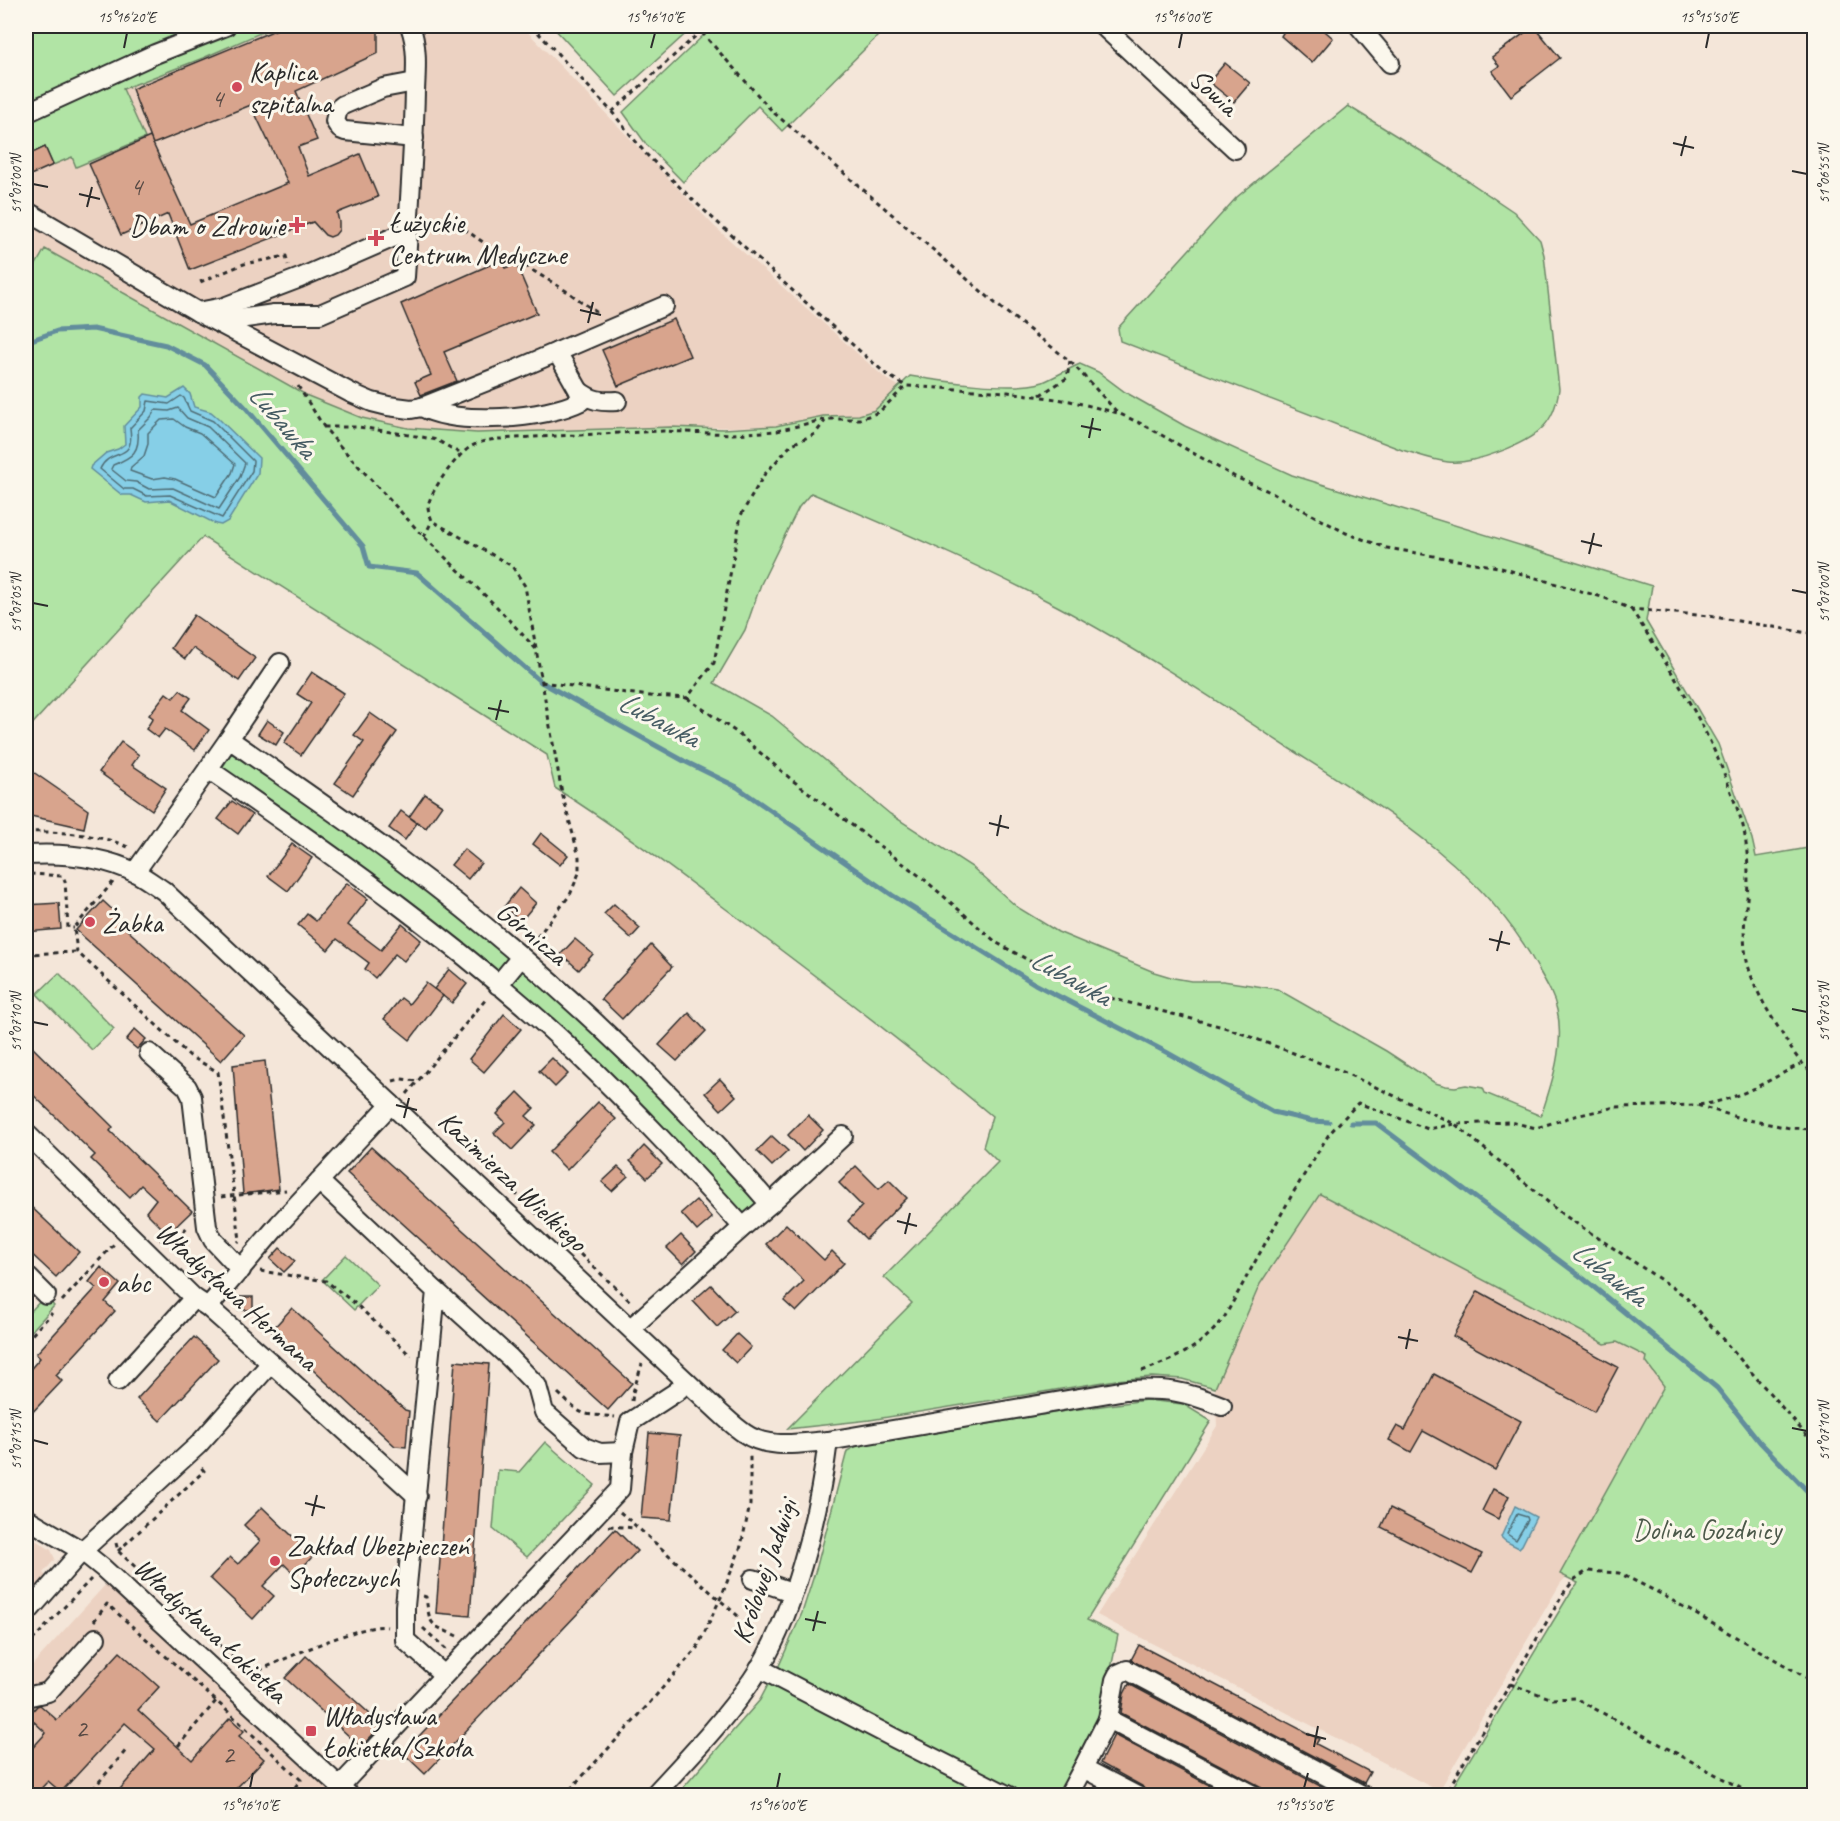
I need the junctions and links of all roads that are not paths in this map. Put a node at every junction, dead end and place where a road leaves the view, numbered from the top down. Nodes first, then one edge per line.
1 (226, 26) edge
2 (410, 26) edge
3 (1103, 26) edge
4 (1359, 26) edge
5 (1390, 63) dead end
6 (415, 82) junction
7 (26, 113) edge
8 (414, 138) junction
9 (1235, 149) dead end
10 (26, 211) edge
11 (408, 231) junction
12 (295, 280) junction
13 (664, 306) dead end
14 (198, 312) junction
15 (294, 314) junction
16 (217, 322) junction
17 (557, 352) junction
18 (579, 391) junction
19 (617, 401) dead end
20 (422, 407) junction
21 (280, 663) dead end
22 (229, 739) junction
23 (208, 769) junction
24 (26, 855) edge
25 (135, 873) junction
26 (521, 957) junction
27 (498, 985) junction
28 (149, 1053) dead end
29 (391, 1104) junction
30 (26, 1133) edge
31 (843, 1136) dead end
32 (319, 1181) junction
33 (770, 1204) junction
34 (743, 1227) junction
35 (243, 1267) junction
36 (26, 1275) edge
37 (436, 1291) junction
38 (46, 1295) dead end
39 (201, 1303) junction
40 (632, 1328) junction
41 (271, 1363) junction
42 (118, 1381) dead end
43 (687, 1382) junction
44 (1222, 1406) dead end
45 (828, 1441) junction
46 (622, 1452) junction
47 (417, 1496) junction
48 (26, 1518) edge
49 (82, 1551) junction
50 (753, 1579) dead end
51 (792, 1592) junction
52 (26, 1614) edge
53 (96, 1638) road end
54 (759, 1668) junction
55 (444, 1675) junction
56 (26, 1697) edge
57 (1108, 1719) junction
58 (1083, 1768) junction
59 (345, 1791) edge
60 (653, 1796) edge
61 (1009, 1796) edge
62 (1068, 1796) edge
63 (1137, 1796) edge
64 (1255, 1796) edge
65 (1364, 1796) edge

1 - 7 street
2 - 6 street
3 - 9 street, Sowia
4 - 5 street
6 - 8 street
6 - 8 street
8 - 11 street
10 - 14 street
11 - 12 street
11 - 15 street
12 - 14 street
12 - 15 street
13 - 17 street
14 - 16 street
15 - 16 street
16 - 20 street
17 - 18 street
17 - 20 street
18 - 19 street
18 - 20 street
21 - 22 street
22 - 23 street
22 - 26 street, Górnicza
23 - 25 street
23 - 27 street
24 - 25 street, Kazimierza Wielkiego
25 - 29 street, Kazimierza Wielkiego
26 - 27 street
26 - 33 street, Górnicza
27 - 34 street
28 - 35 street
29 - 32 street
29 - 40 street, Kazimierza Wielkiego
30 - 39 street, Władysława Hermana
31 - 33 street
32 - 35 street
32 - 37 street
33 - 34 street
34 - 40 street
35 - 39 street
36 - 38 street
37 - 46 street
37 - 47 street
39 - 41 street, Władysława Hermana
39 - 42 street
40 - 43 street, Kazimierza Wielkiego
41 - 47 street, Władysława Hermana
41 - 49 street
43 - 45 street, Kazimierza Wielkiego
43 - 46 street
44 - 45 street, Kazimierza Wielkiego
45 - 51 street, Królowej Jadwigi
46 - 55 street
47 - 55 street
48 - 49 street, Władysława Łokietka
49 - 52 street
49 - 59 street, Władysława Łokietka
50 - 51 street
51 - 54 street, Królowej Jadwigi
53 - 56 street
54 - 60 street, Królowej Jadwigi
54 - 61 street
55 - 59 street
57 - 58 street
57 - 64 street
57 - 65 street
58 - 62 street
58 - 63 street

